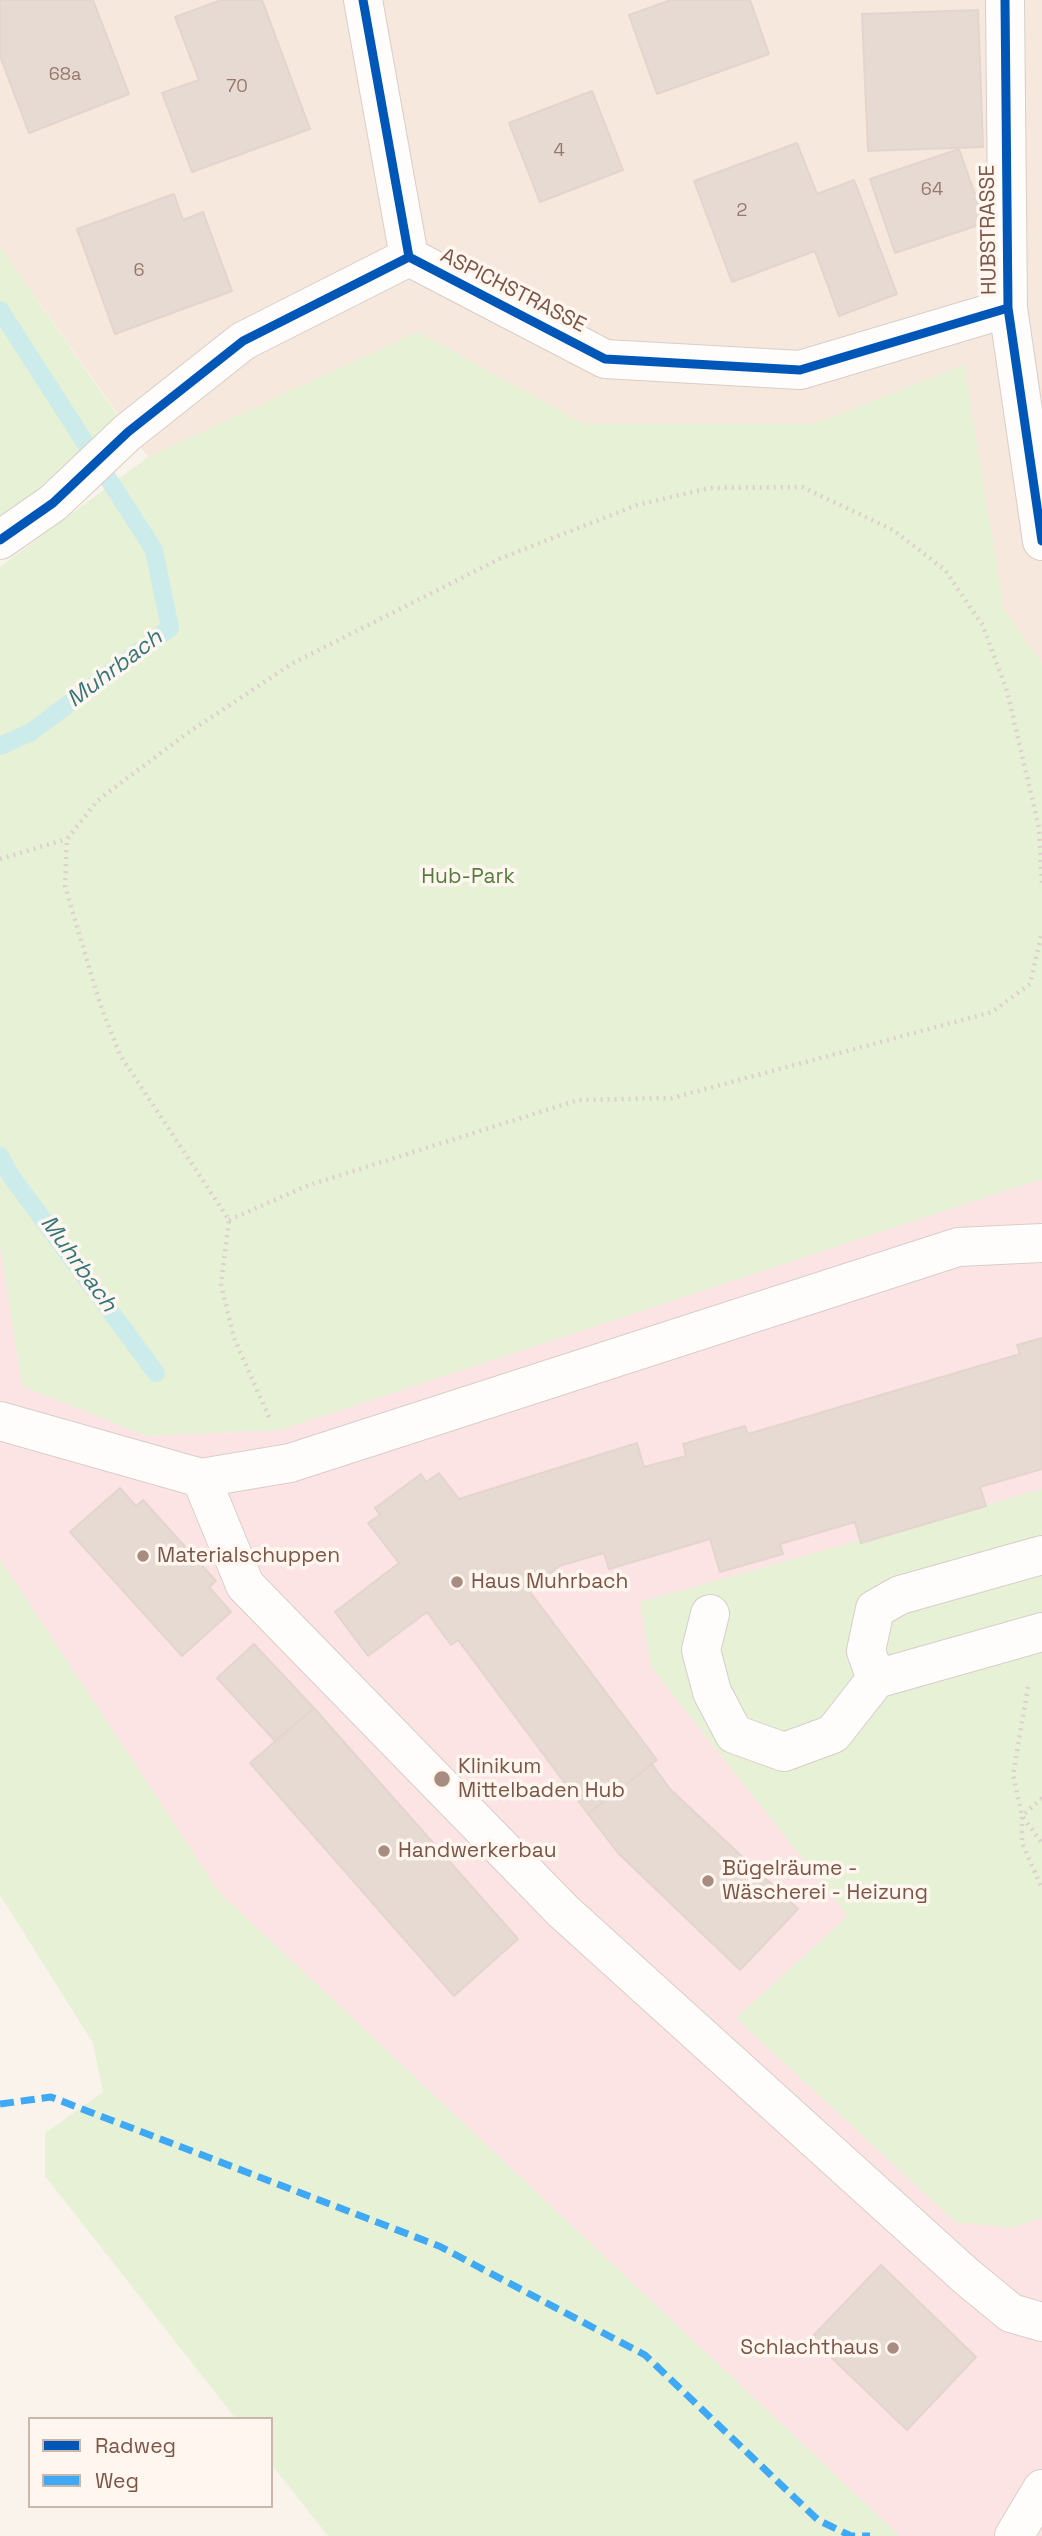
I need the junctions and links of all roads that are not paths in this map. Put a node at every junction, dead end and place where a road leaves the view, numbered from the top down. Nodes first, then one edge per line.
1 (363, 0) edge
2 (1005, 0) edge
3 (409, 257) junction
4 (1007, 308) junction
5 (0, 540) edge
6 (1042, 541) edge
7 (1042, 1243) edge
8 (0, 1420) edge
9 (201, 1478) junction
10 (1042, 1555) edge
11 (710, 1614) dead end
12 (1031, 1635) edge
13 (876, 1679) junction
14 (1042, 2322) edge
15 (1042, 2488) edge
16 (1014, 2536) edge

1 - 3 street
2 - 4 street, HUBSTRASSE
3 - 4 street, ASPICHSTRASSE
3 - 5 street, ASPICHSTRASSE
4 - 6 street, HUBSTRASSE
7 - 9 street
8 - 9 street
9 - 14 street
10 - 13 street
11 - 13 street
12 - 13 street
15 - 16 street

